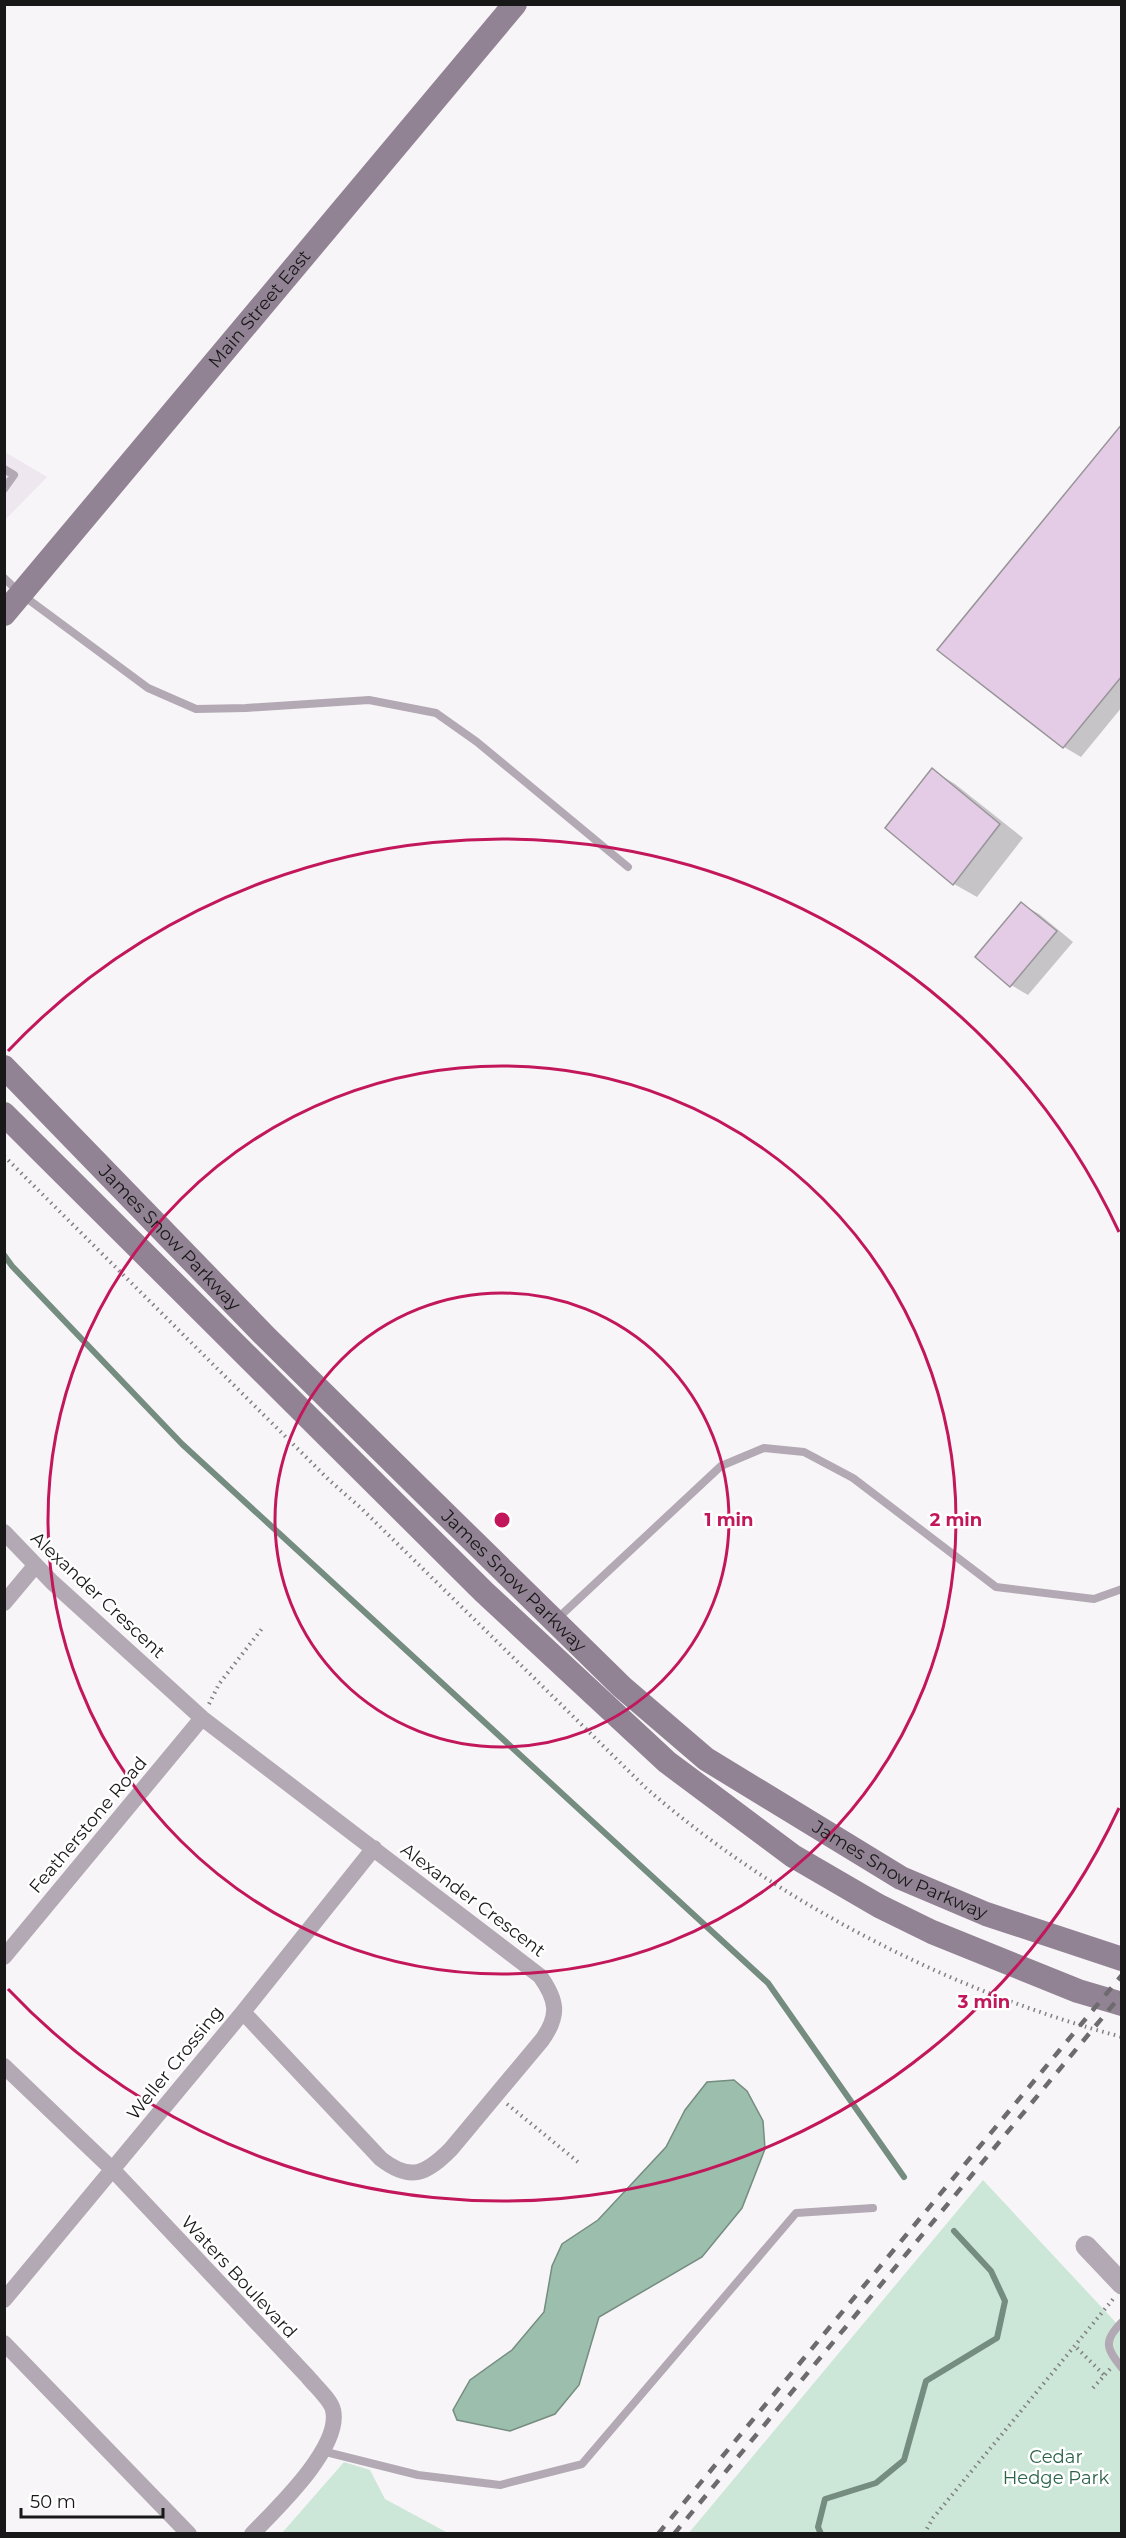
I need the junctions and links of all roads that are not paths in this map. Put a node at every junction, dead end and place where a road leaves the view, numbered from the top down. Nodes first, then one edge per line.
1 (515, 4) edge
2 (4, 470) edge
3 (4, 489) edge
4 (13, 586) edge
5 (4, 614) edge
6 (628, 867) dead end
7 (4, 1067) edge
8 (4, 1114) edge
9 (4, 1533) edge
10 (35, 1566) junction
11 (1122, 1589) edge
12 (4, 1603) edge
13 (555, 1621) junction
14 (202, 1718) junction
15 (374, 1848) junction
16 (4, 1957) edge
17 (1122, 1959) edge
18 (1122, 2004) edge
19 (243, 2012) junction
20 (4, 2066) edge
21 (113, 2170) junction
22 (873, 2208) dead end
23 (1086, 2246) dead end
24 (1122, 2284) edge
25 (4, 2300) edge
26 (1122, 2322) edge
27 (4, 2343) edge
28 (1119, 2365) edge
29 (322, 2451) junction
30 (189, 2534) edge
31 (252, 2534) edge

1 - 4 main road, Main Street East
2 - 3 lane
4 - 5 main road, Main Street East
4 - 6 lane
7 - 13 main road, James Snow Parkway
8 - 18 main road, James Snow Parkway
9 - 10 street, Alexander Crescent
10 - 12 street
10 - 14 street, Alexander Crescent
11 - 13 lane
13 - 17 main road, James Snow Parkway
14 - 15 street, Alexander Crescent
14 - 16 street, Featherstone Road
15 - 19 street, Weller Crossing
15 - 19 street, Alexander Crescent
19 - 21 street, Weller Crossing
20 - 21 street, Waters Boulevard
21 - 25 street, Weller Crossing
21 - 29 street, Waters Boulevard
22 - 29 lane
23 - 24 street
26 - 28 lane
27 - 30 street
29 - 31 street, Waters Boulevard

